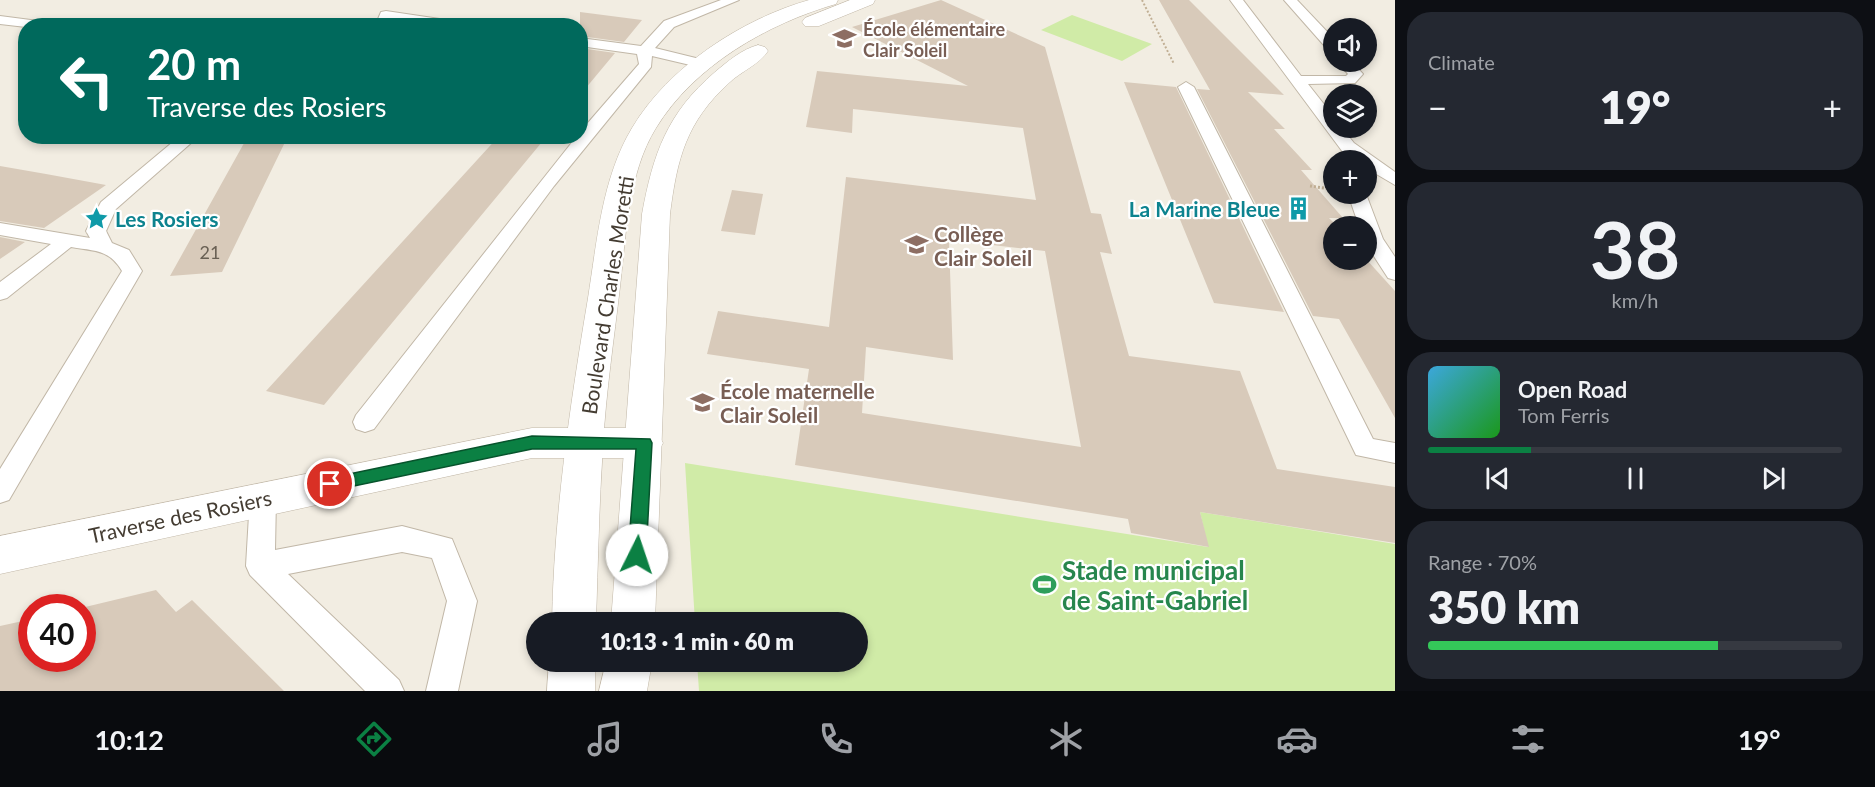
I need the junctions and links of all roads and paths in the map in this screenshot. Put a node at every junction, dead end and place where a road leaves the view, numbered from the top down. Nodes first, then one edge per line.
1 (392, 0) edge
2 (733, 0) edge
3 (829, 0) edge
4 (866, 0) edge
5 (1142, 0) edge
6 (1236, 0) edge
7 (1290, 0) edge
8 (384, 18) edge
9 (0, 20) edge
10 (18, 22) edge
11 (1323, 36) edge
12 (588, 43) edge
13 (644, 51) junction
14 (704, 64) junction
15 (1354, 72) edge
16 (1298, 80) junction
17 (1186, 87) joint
18 (588, 134) edge
19 (182, 144) edge
20 (580, 144) edge
21 (1346, 150) edge
22 (1377, 170) edge
23 (1395, 180) edge
24 (1310, 186) dead end
25 (1323, 188) edge
26 (1361, 204) edge
27 (0, 229) edge
28 (67, 241) junction
29 (105, 247) junction
30 (1395, 273) edge
31 (0, 293) edge
32 (365, 422) dead end
33 (644, 443) junction
34 (584, 444) junction
35 (1395, 453) edge
36 (0, 492) edge
37 (263, 498) junction
38 (0, 555) edge
39 (260, 566) junction
40 (575, 612) edge
41 (634, 612) edge
42 (572, 672) edge
43 (627, 672) edge
44 (388, 691) edge
45 (442, 691) edge
46 (571, 691) edge
47 (623, 691) edge

1 - 8 lane
2 - 13 lane
3 - 14 street, Boulevard Charles Moretti
4 - 33 street, Boulevard Charles Moretti
5 - 17 path
6 - 16 lane
7 - 11 lane
9 - 10 lane
12 - 13 lane
13 - 14 lane
13 - 18 lane
14 - 34 street, Boulevard Charles Moretti
15 - 16 lane
16 - 21 lane
17 - 35 lane
19 - 29 lane
20 - 32 lane
22 - 23 lane
24 - 25 path
26 - 30 lane
27 - 28 lane
28 - 29 lane
28 - 31 lane
29 - 36 lane
33 - 34 street, Traverse des Rosiers
33 - 41 street, Boulevard Charles Moretti
34 - 37 street, Traverse des Rosiers
34 - 40 street, Boulevard Charles Moretti
37 - 38 street, Traverse des Rosiers
37 - 39 lane
39 - 44 lane
39 - 45 lane
42 - 46 street
43 - 47 street

